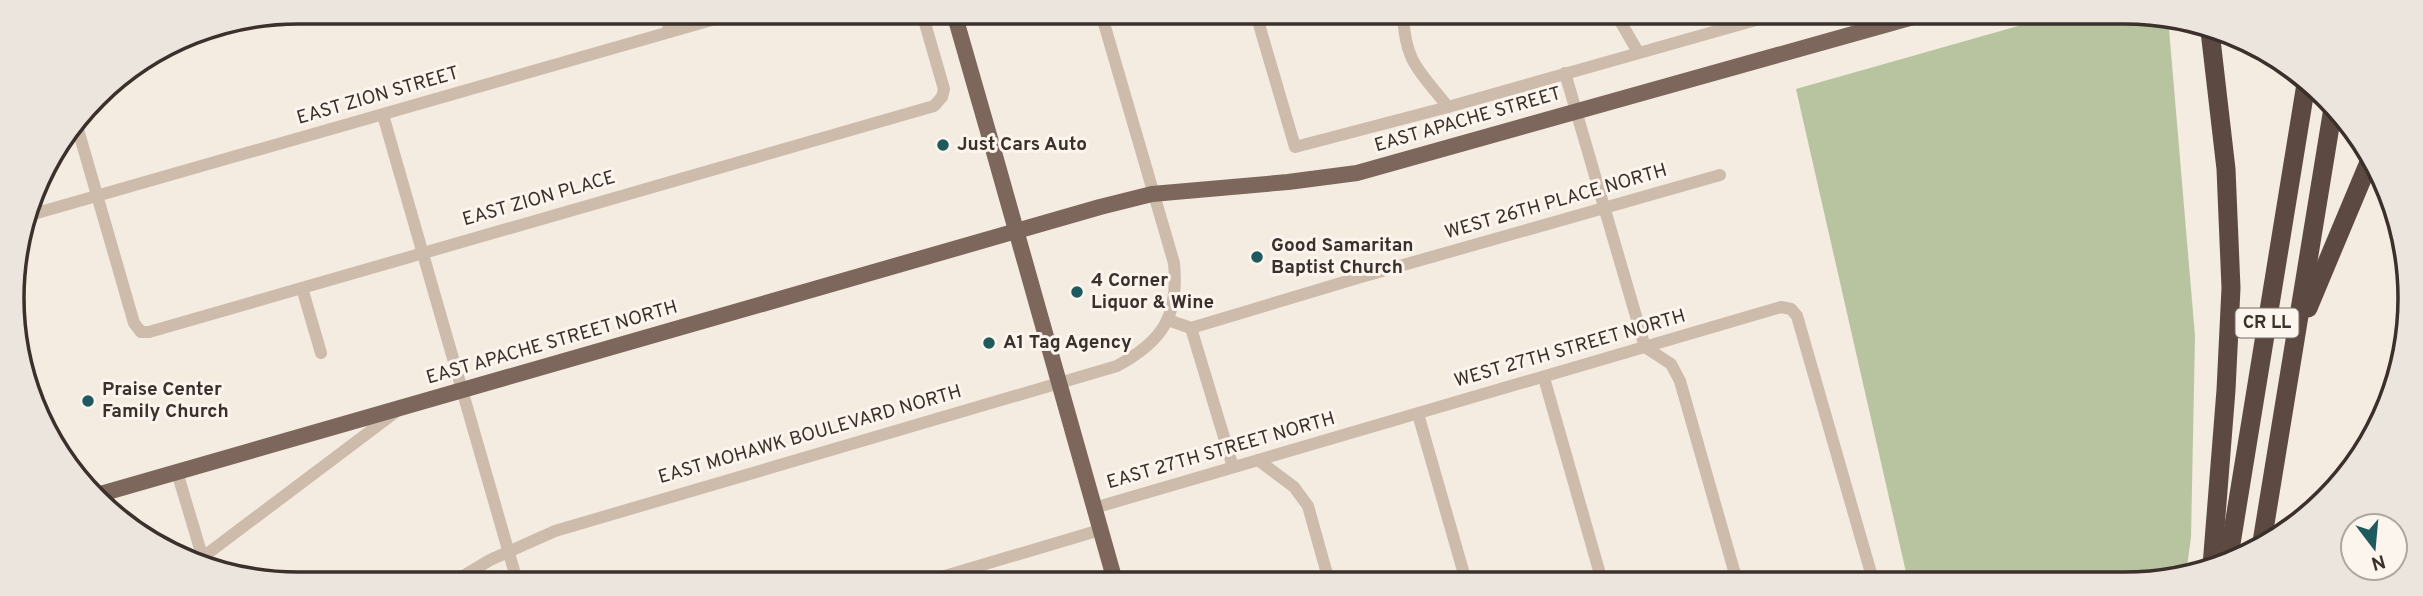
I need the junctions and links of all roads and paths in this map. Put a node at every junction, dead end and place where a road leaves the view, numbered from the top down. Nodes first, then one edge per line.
1 (668, 24) edge
2 (698, 24) edge
3 (925, 24) edge
4 (957, 24) edge
5 (1104, 24) edge
6 (1259, 24) edge
7 (1404, 24) edge
8 (1622, 24) edge
9 (1740, 24) edge
10 (1888, 24) edge
11 (670, 32) junction
12 (2211, 38) edge
13 (1638, 52) junction
14 (1564, 73) junction
15 (2305, 92) edge
16 (1448, 107) junction
17 (1577, 111) junction
18 (383, 114) junction
19 (2331, 118) edge
20 (79, 134) edge
21 (2366, 169) edge
22 (1720, 175) dead end
23 (1152, 194) junction
24 (97, 196) junction
25 (1605, 209) junction
26 (38, 213) edge
27 (1018, 231) junction
28 (423, 252) junction
29 (302, 288) junction
30 (1168, 320) junction
31 (1191, 328) junction
32 (2296, 337) junction
33 (1645, 347) junction
34 (321, 353) dead end
35 (1544, 378) junction
36 (1058, 384) junction
37 (462, 390) junction
38 (401, 408) junction
39 (1418, 414) junction
40 (1360, 430) joint
41 (1258, 460) junction
42 (1233, 467) junction
43 (177, 472) junction
44 (106, 492) edge
45 (1094, 508) junction
46 (1100, 530) junction
47 (2263, 534) edge
48 (508, 551) junction
49 (2230, 551) edge
50 (200, 554) edge
51 (207, 556) edge
52 (2212, 557) edge
53 (471, 572) edge
54 (514, 572) edge
55 (958, 572) edge
56 (1112, 572) edge
57 (1326, 572) edge
58 (1463, 572) edge
59 (1599, 572) edge
60 (1734, 572) edge
61 (1868, 572) edge

1 - 11 street
2 - 11 street, EAST ZION STREET
3 - 28 street, EAST ZION PLACE
4 - 27 main road
5 - 23 street
6 - 16 street, EAST APACHE STREET
7 - 16 street
8 - 13 street
9 - 13 street, EAST APACHE STREET
10 - 17 main road, EAST APACHE STREET
11 - 18 street, EAST ZION STREET
12 - 52 highway
13 - 14 street, EAST APACHE STREET
14 - 16 street, EAST APACHE STREET
14 - 17 street
15 - 49 highway, CR LL
17 - 23 main road, EAST APACHE STREET
17 - 25 street
18 - 24 street, EAST ZION STREET
18 - 28 street
19 - 32 highway, CR LL
20 - 24 street
21 - 32 highway
22 - 25 street, WEST 26TH PLACE NORTH
23 - 27 main road, EAST APACHE STREET
23 - 30 street
24 - 26 street, EAST ZION STREET
24 - 29 street, EAST ZION PLACE
25 - 31 street, WEST 26TH PLACE NORTH
25 - 33 street
27 - 36 main road
27 - 37 main road, EAST APACHE STREET NORTH
28 - 29 street, EAST ZION PLACE
28 - 37 street
29 - 34 street
30 - 31 street
30 - 36 street, EAST MOHAWK BOULEVARD NORTH
31 - 42 street
32 - 47 highway, CR LL
33 - 35 street, WEST 27TH STREET NORTH
33 - 60 street
33 - 61 street, WEST 27TH STREET NORTH
35 - 39 street, WEST 27TH STREET NORTH
35 - 59 street
36 - 45 main road
36 - 48 street, EAST MOHAWK BOULEVARD NORTH
37 - 38 main road, EAST APACHE STREET NORTH
37 - 48 street
38 - 43 main road, EAST APACHE STREET NORTH
38 - 51 street
39 - 40 street, WEST 27TH STREET NORTH
39 - 58 street
40 - 41 street, EAST 27TH STREET NORTH
41 - 42 street, EAST 27TH STREET NORTH
41 - 57 street
42 - 45 street, EAST 27TH STREET NORTH
43 - 44 main road, EAST APACHE STREET NORTH
43 - 50 street
45 - 46 main road
46 - 55 street
46 - 56 main road
48 - 53 street, EAST MOHAWK BOULEVARD NORTH
48 - 54 street

